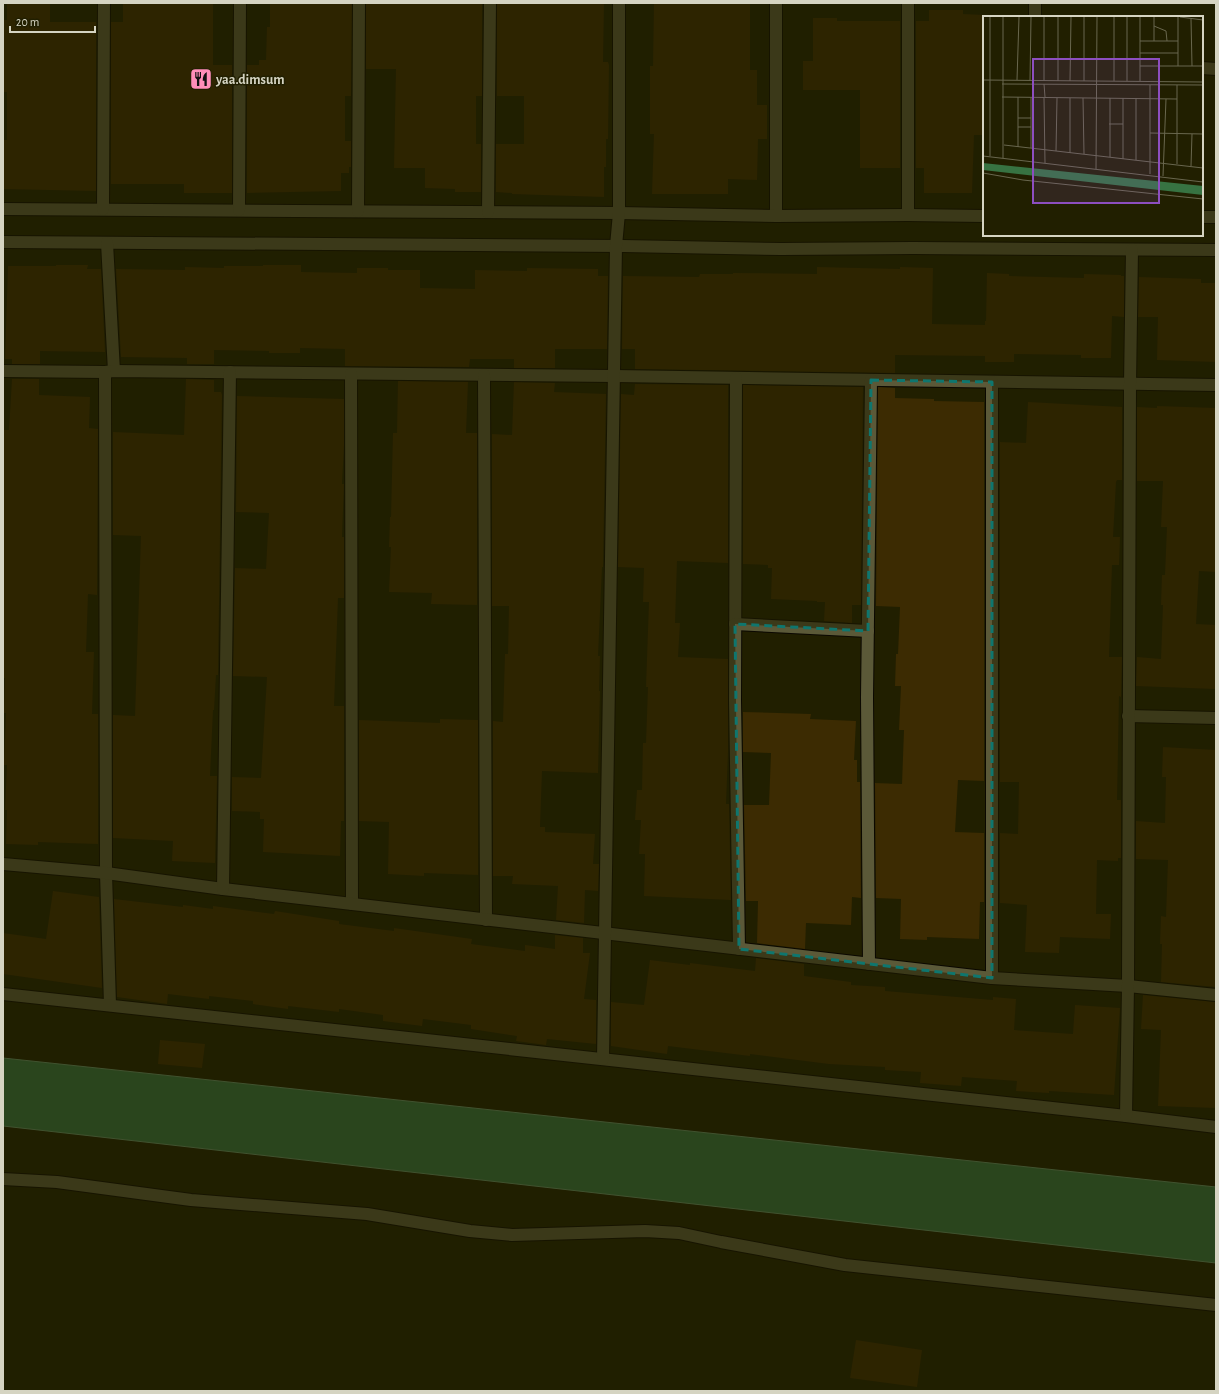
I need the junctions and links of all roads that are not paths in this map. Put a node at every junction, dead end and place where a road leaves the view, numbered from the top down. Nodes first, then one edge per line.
1 (104, 3) edge
2 (240, 3) edge
3 (359, 3) edge
4 (490, 3) edge
5 (619, 3) edge
6 (776, 3) edge
7 (908, 3) edge
8 (1035, 3) edge
9 (1035, 16) edge
10 (1203, 68) edge
11 (1216, 69) edge
12 (3, 208) edge
13 (103, 209) junction
14 (239, 210) junction
15 (358, 211) junction
16 (488, 212) junction
17 (619, 212) junction
18 (908, 215) junction
19 (776, 216) junction
20 (983, 216) edge
21 (1203, 217) edge
22 (1216, 217) edge
23 (3, 242) edge
24 (107, 243) junction
25 (616, 246) junction
26 (1132, 250) junction
27 (1216, 250) edge
28 (3, 371) edge
29 (109, 372) junction
30 (230, 372) junction
31 (351, 374) junction
32 (484, 375) junction
33 (614, 376) junction
34 (736, 378) junction
35 (871, 380) junction
36 (992, 382) junction
37 (1130, 384) junction
38 (1216, 385) edge
39 (735, 624) junction
40 (868, 631) junction
41 (1128, 716) junction
42 (1216, 718) edge
43 (3, 864) edge
44 (106, 874) junction
45 (223, 890) junction
46 (352, 904) junction
47 (486, 920) junction
48 (605, 934) junction
49 (739, 949) junction
50 (869, 964) junction
51 (992, 978) junction
52 (1128, 986) junction
53 (3, 994) edge
54 (1216, 995) edge
55 (110, 1005) junction
56 (604, 1059) junction
57 (1126, 1116) junction
58 (1216, 1127) edge
59 (3, 1179) edge
60 (1216, 1305) edge

1 - 13 street
2 - 14 street
3 - 15 street
4 - 16 street
5 - 17 street
6 - 19 street
7 - 18 street
8 - 9 street
10 - 11 street
12 - 13 street
13 - 14 street
14 - 15 street
15 - 16 street
16 - 17 street
17 - 19 street
17 - 25 street
18 - 19 street
18 - 20 street
21 - 22 street
23 - 24 street
24 - 25 street
24 - 29 street
25 - 26 street
25 - 33 street
26 - 27 street
26 - 37 street
28 - 29 street
29 - 30 street
29 - 44 street
30 - 31 street
30 - 45 street
31 - 32 street
31 - 46 street
32 - 33 street
32 - 47 street
33 - 34 street
33 - 48 street
34 - 35 street
34 - 39 street
35 - 36 street
35 - 40 street
36 - 37 street
36 - 51 street
37 - 38 street
37 - 41 street
39 - 40 street
39 - 49 street
40 - 50 street
41 - 42 street
41 - 52 street
43 - 44 street
44 - 45 street
44 - 55 street
45 - 46 street
46 - 47 street
47 - 48 street
48 - 49 street
48 - 56 street
49 - 50 street
50 - 51 street
51 - 52 street
52 - 54 street
52 - 57 street
53 - 55 street
55 - 56 street
56 - 57 street
57 - 58 street
59 - 60 street

